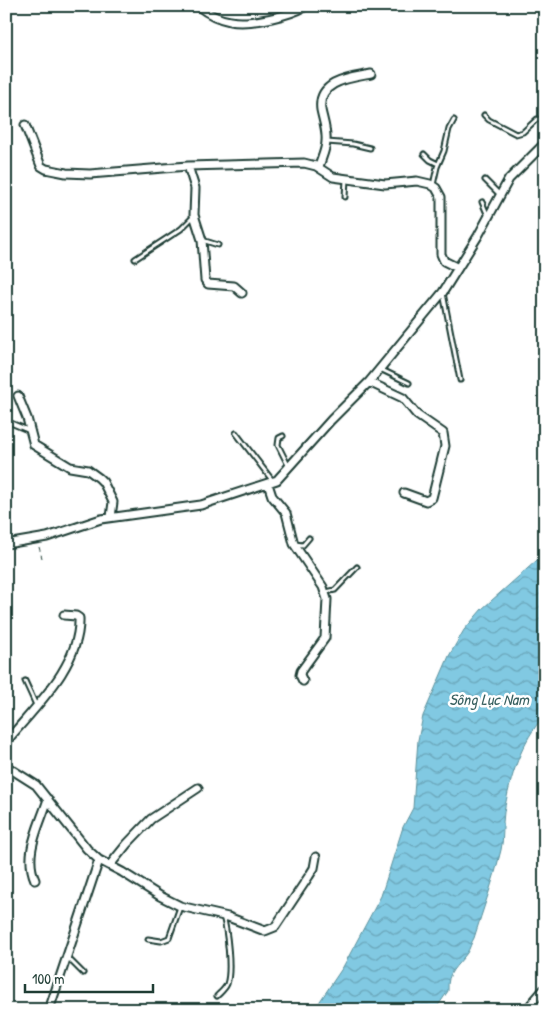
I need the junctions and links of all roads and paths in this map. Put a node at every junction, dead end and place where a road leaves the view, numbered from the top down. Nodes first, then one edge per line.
1 (198, 6) edge
2 (306, 6) edge
3 (371, 74) dead end
4 (484, 115) dead end
5 (454, 120) dead end
6 (545, 120) edge
7 (26, 126) dead end
8 (326, 142) junction
9 (370, 148) dead end
10 (543, 149) edge
11 (424, 154) dead end
12 (438, 164) junction
13 (188, 166) junction
14 (319, 167) junction
15 (346, 178) junction
16 (486, 180) dead end
17 (433, 186) junction
18 (500, 195) junction
19 (345, 197) dead end
20 (482, 202) dead end
21 (194, 215) junction
22 (488, 217) junction
23 (202, 240) junction
24 (218, 245) dead end
25 (135, 258) dead end
26 (458, 268) junction
27 (443, 292) junction
28 (242, 293) dead end
29 (380, 369) junction
30 (460, 380) dead end
31 (369, 382) junction
32 (409, 383) dead end
33 (18, 396) dead end
34 (6, 421) edge
35 (30, 431) junction
36 (236, 433) dead end
37 (283, 436) dead end
38 (289, 467) junction
39 (271, 483) junction
40 (404, 492) dead end
41 (111, 517) junction
42 (309, 538) dead end
43 (37, 539) junction
44 (6, 544) edge
45 (294, 544) junction
46 (42, 558) dead end
47 (357, 567) dead end
48 (326, 592) junction
49 (64, 615) dead end
50 (25, 681) dead end
51 (303, 681) dead end
52 (36, 706) junction
53 (6, 742) edge
54 (6, 766) edge
55 (198, 788) dead end
56 (48, 800) junction
57 (316, 857) dead end
58 (100, 860) junction
59 (110, 865) junction
60 (35, 880) dead end
61 (180, 906) junction
62 (223, 915) junction
63 (148, 939) dead end
64 (67, 957) junction
65 (83, 973) dead end
66 (545, 988) edge
67 (217, 996) dead end
68 (49, 1010) edge
69 (526, 1010) edge

1 - 2 street
3 - 8 street
4 - 6 lane
5 - 12 lane
7 - 13 street
8 - 9 lane
8 - 14 street
10 - 18 street
11 - 12 lane
12 - 17 lane
13 - 14 street
13 - 21 street
14 - 15 street
15 - 17 street
15 - 19 lane
16 - 18 lane
17 - 26 street
18 - 22 street
20 - 22 lane
21 - 23 street
21 - 25 lane
22 - 26 street
23 - 24 lane
23 - 28 street
26 - 27 street
27 - 29 street
27 - 30 lane
29 - 31 street
29 - 32 lane
31 - 38 street
31 - 40 street
33 - 35 street
34 - 35 lane
35 - 41 street
36 - 39 lane
37 - 38 lane
38 - 39 street
39 - 41 street
39 - 45 street
41 - 43 street
42 - 45 lane
43 - 44 street
43 - 46 path
45 - 48 street
47 - 48 lane
48 - 51 street
49 - 52 street
50 - 52 lane
52 - 53 street
54 - 56 street
55 - 59 street
56 - 58 street
56 - 60 street
57 - 62 street
58 - 59 street
58 - 64 street
59 - 61 street
61 - 62 street
61 - 63 lane
62 - 67 lane
64 - 65 lane
64 - 68 street
66 - 69 street

